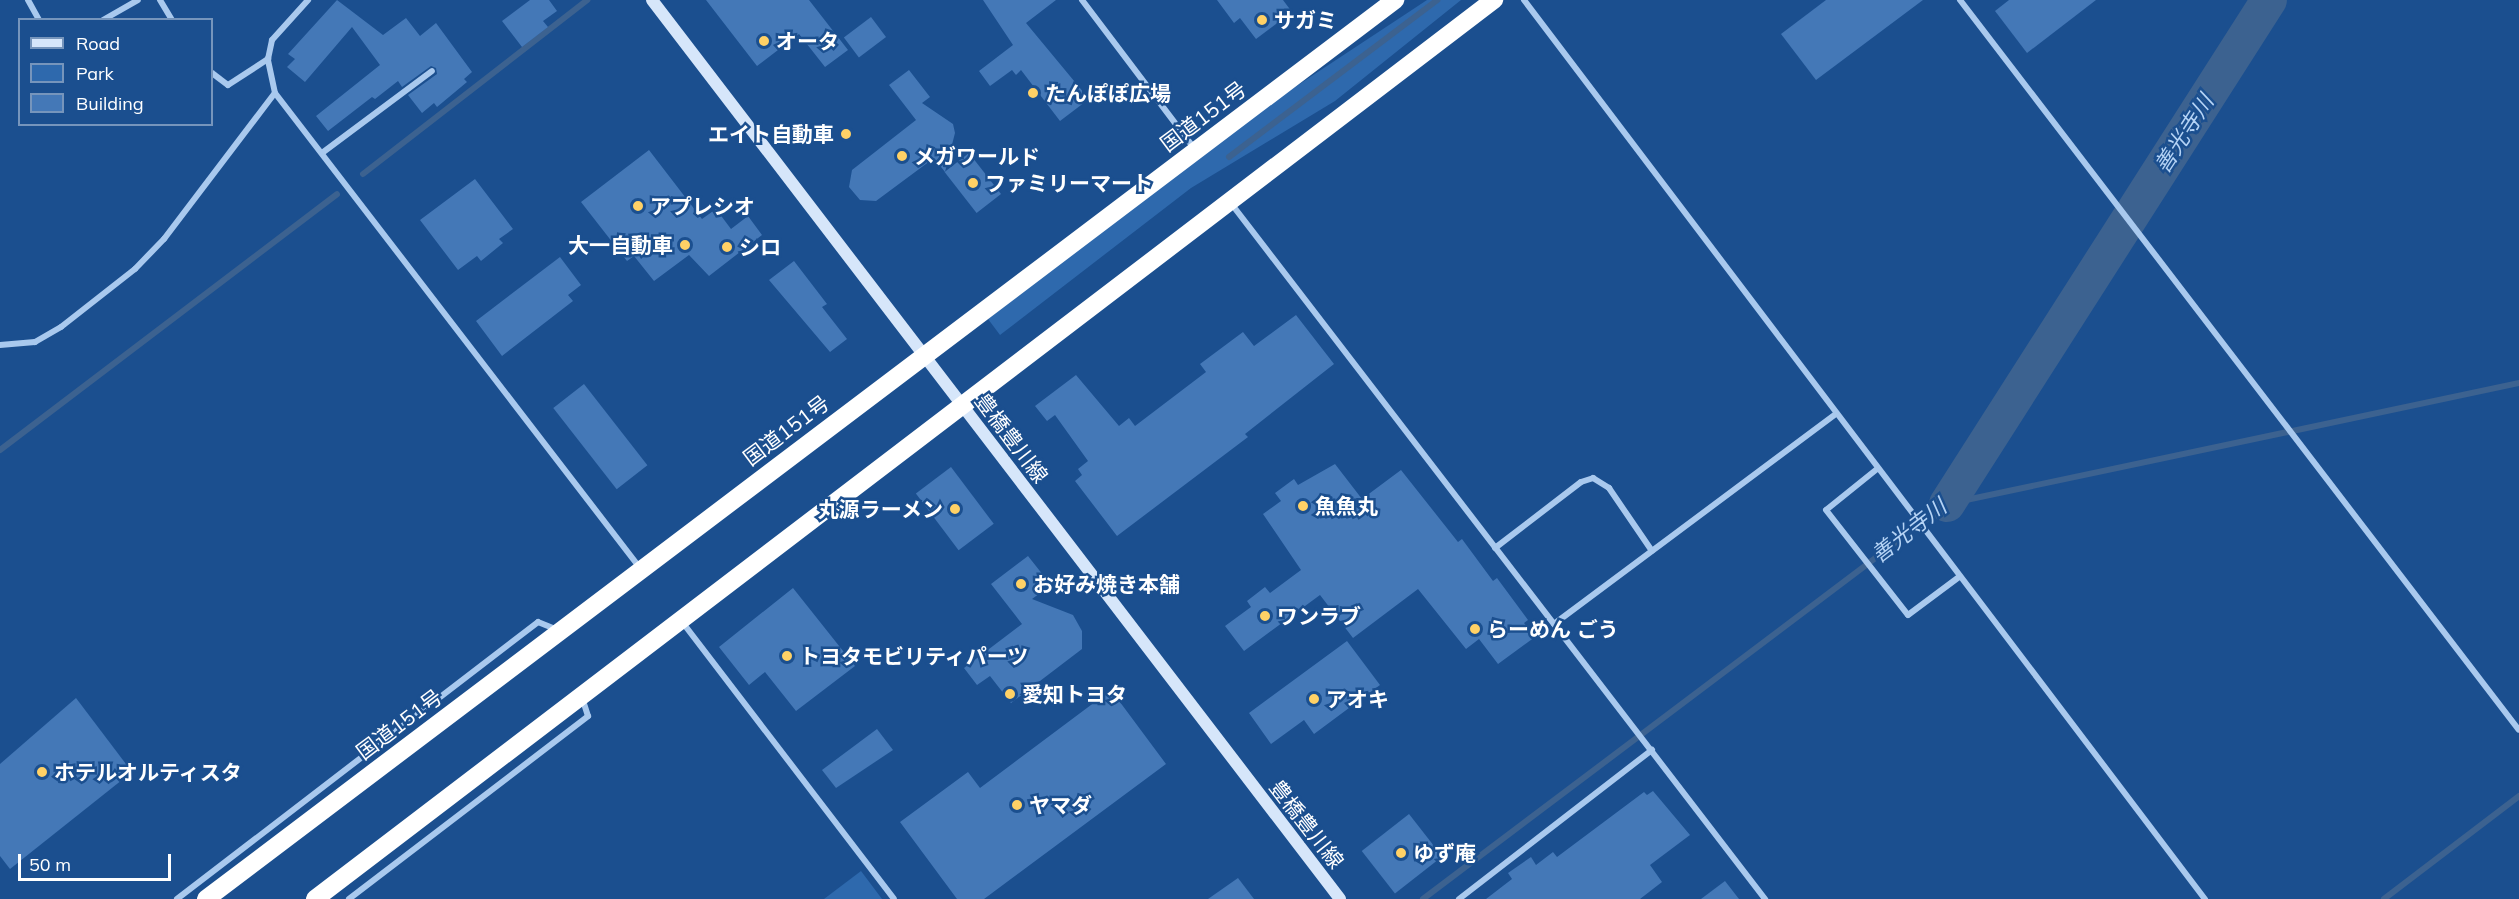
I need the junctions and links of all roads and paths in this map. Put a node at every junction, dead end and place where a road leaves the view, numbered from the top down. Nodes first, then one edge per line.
1 (28, 0) edge
2 (138, 0) edge
3 (160, 0) edge
4 (308, 0) edge
5 (652, 0) edge
6 (1082, 0) edge
7 (1395, 0) edge
8 (1494, 0) edge
9 (1524, 0) edge
10 (1960, 0) edge
11 (38, 18) edge
12 (106, 18) edge
13 (171, 18) edge
14 (268, 59) junction
15 (432, 71) dead end
16 (213, 74) edge
17 (275, 93) junction
18 (1195, 150) junction
19 (322, 153) junction
20 (1230, 202) junction
21 (0, 345) edge
22 (924, 354) junction
23 (964, 407) junction
24 (1836, 414) junction
25 (1877, 469) junction
26 (1495, 548) junction
27 (1652, 551) junction
28 (641, 568) junction
29 (1959, 577) junction
30 (680, 619) junction
31 (1554, 624) junction
32 (559, 630) junction
33 (581, 694) junction
34 (2519, 730) edge
35 (1652, 750) junction
36 (177, 899) edge
37 (206, 899) edge
38 (315, 899) edge
39 (349, 899) edge
40 (894, 899) edge
41 (1340, 899) edge
42 (1459, 899) edge
43 (1765, 899) edge
44 (2205, 899) edge

1 - 11 street
2 - 12 street
3 - 13 street
4 - 14 street
5 - 22 main road, 豊橋豊川線
6 - 18 street
7 - 18 highway, 国道151号
8 - 20 highway
9 - 24 street
10 - 34 street
14 - 16 street
14 - 17 street
15 - 19 street
17 - 19 street
17 - 21 street
18 - 22 highway, 国道151号
19 - 28 street
20 - 23 highway
20 - 26 street
22 - 23 main road, 豊橋豊川線
22 - 28 highway, 国道151号
23 - 30 highway
23 - 41 main road, 豊橋豊川線
24 - 25 street
24 - 27 street
25 - 29 street
25 - 29 street
26 - 27 street
26 - 31 street
27 - 31 street
28 - 32 highway, 国道151号
29 - 44 street
30 - 33 highway
30 - 40 street
31 - 35 street
32 - 36 street
32 - 37 highway, 国道151号
33 - 38 highway
33 - 39 street
35 - 42 street
35 - 43 street

